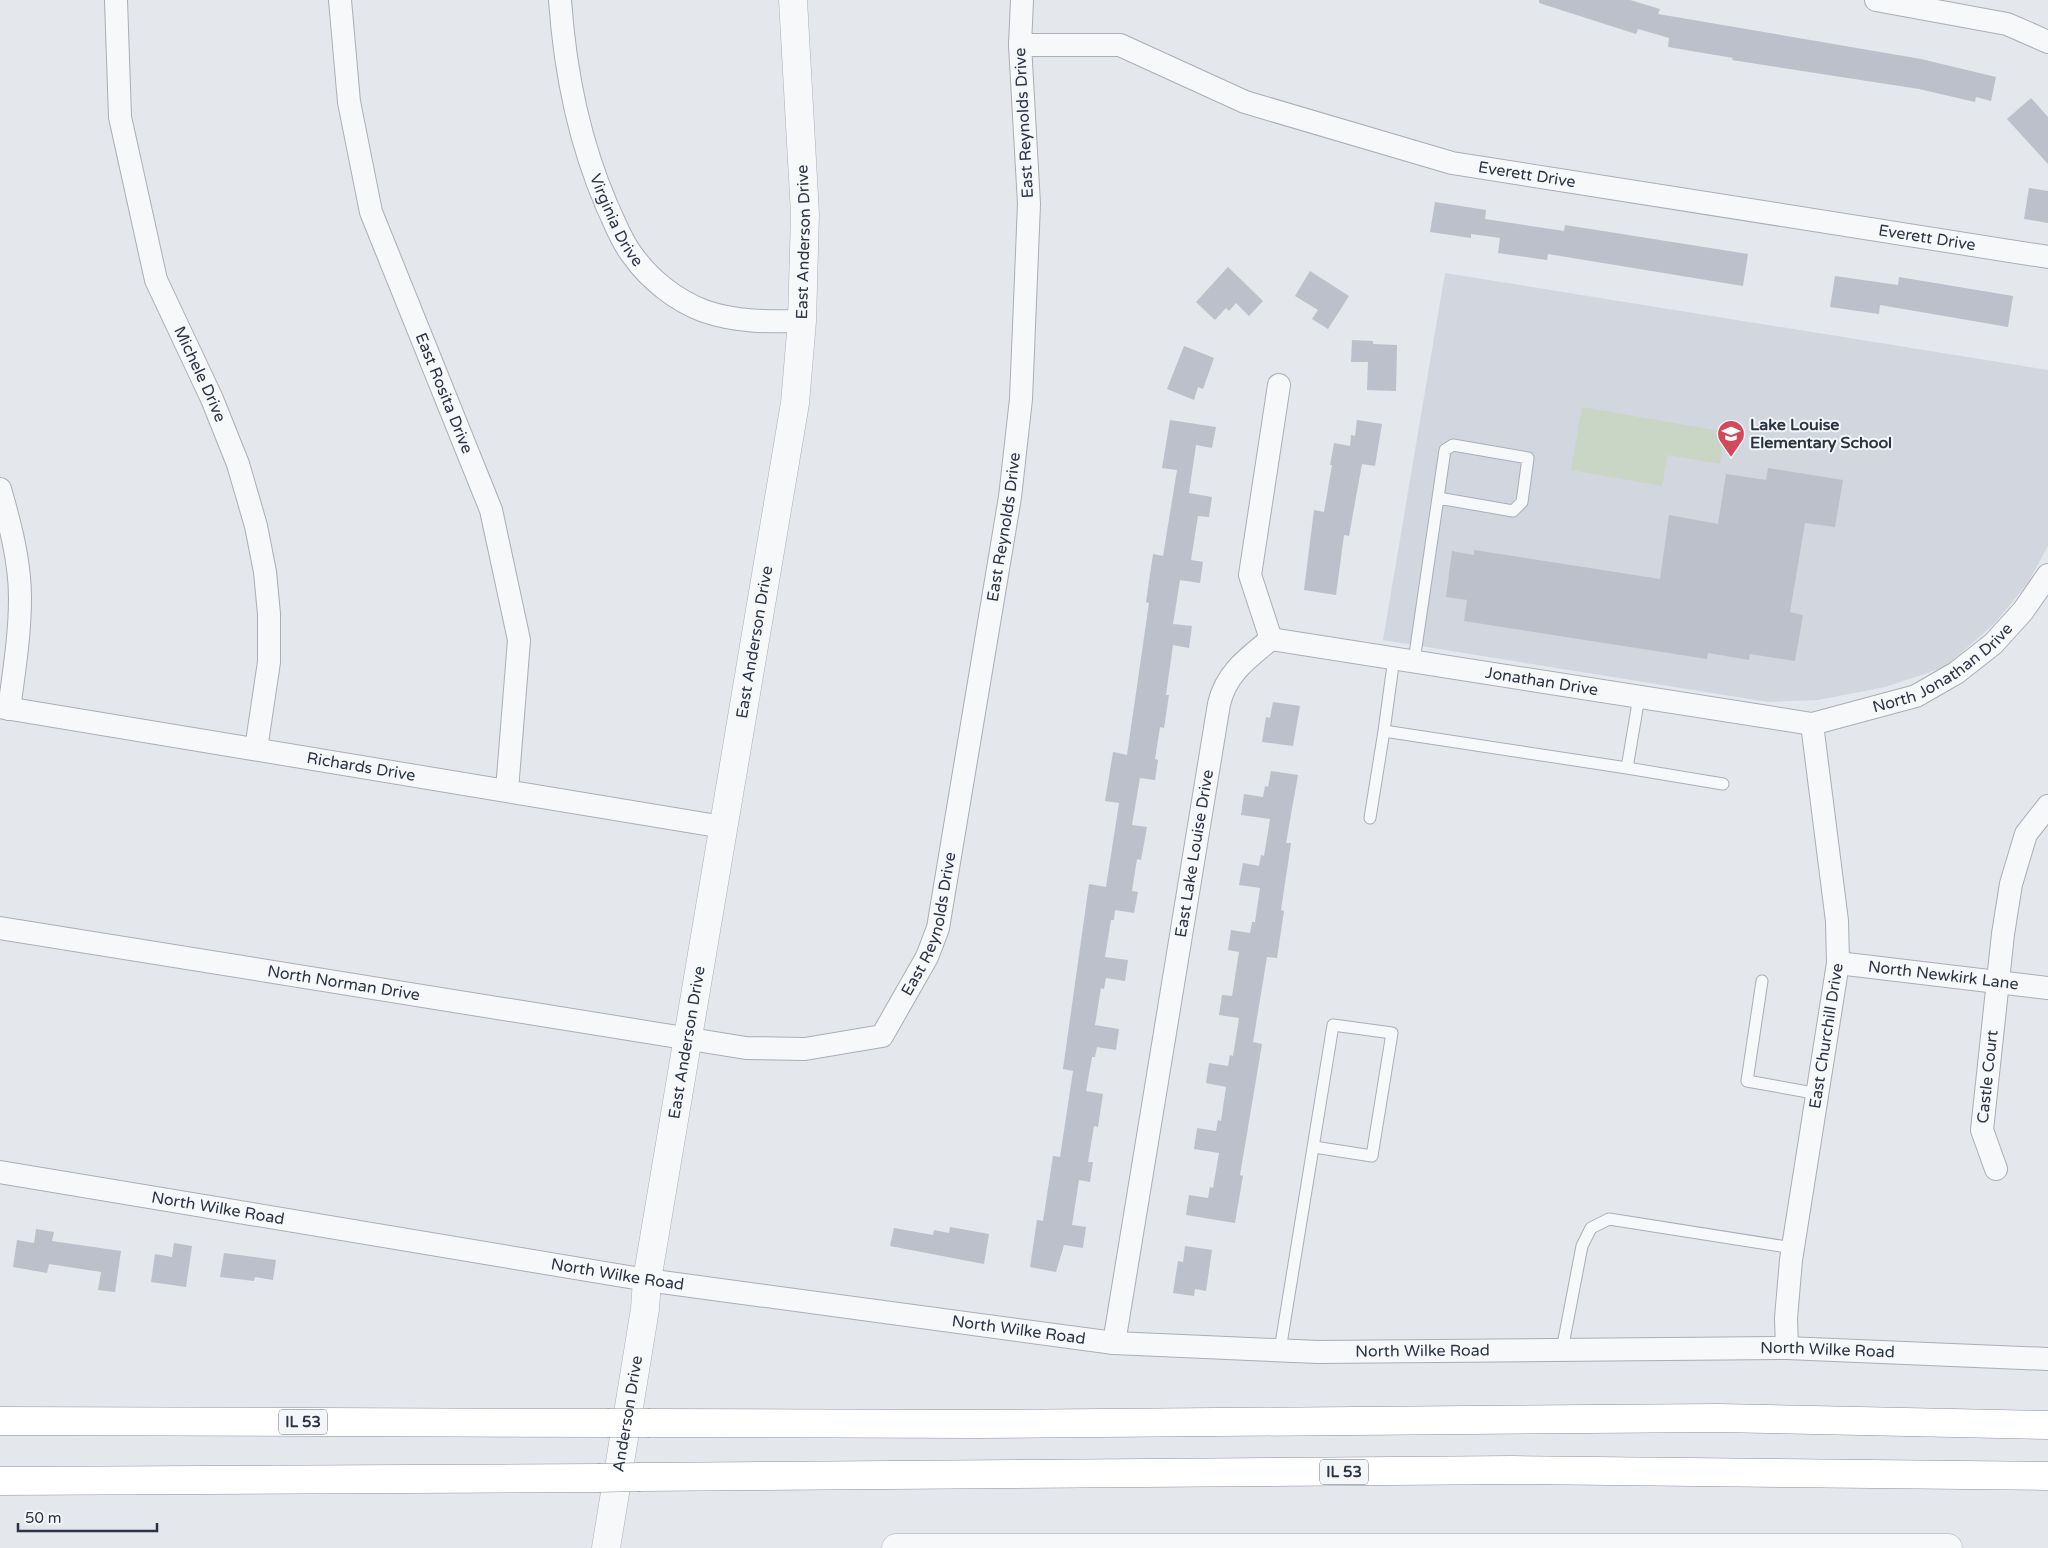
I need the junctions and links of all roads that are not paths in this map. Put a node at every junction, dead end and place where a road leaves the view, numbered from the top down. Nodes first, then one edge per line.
1 (116, 0) edge
2 (340, 0) edge
3 (560, 0) edge
4 (793, 0) edge
5 (1022, 0) edge
6 (1876, 0) edge
7 (2048, 42) edge
8 (1020, 45) junction
9 (2048, 257) edge
10 (802, 321) junction
11 (1279, 385) dead end
12 (0, 489) edge
13 (1438, 498) junction
14 (2048, 575) edge
15 (1271, 639) junction
16 (1404, 660) junction
17 (1639, 697) junction
18 (5, 708) edge
19 (1812, 724) junction
20 (1384, 731) junction
21 (256, 749) junction
22 (1628, 768) junction
23 (1723, 784) dead end
24 (507, 790) junction
25 (2048, 806) edge
26 (1370, 818) dead end
27 (723, 827) junction
28 (0, 928) edge
29 (1838, 963) junction
30 (1762, 981) dead end
31 (1997, 983) junction
32 (2048, 988) edge
33 (882, 1036) joint
34 (687, 1039) junction
35 (1818, 1094) junction
36 (1314, 1147) junction
37 (1996, 1169) dead end
38 (0, 1172) edge
39 (1793, 1248) junction
40 (647, 1280) junction
41 (1114, 1343) junction
42 (1787, 1348) junction
43 (1280, 1350) junction
44 (1562, 1350) junction
45 (2048, 1358) edge
46 (0, 1421) edge
47 (2048, 1425) edge
48 (2048, 1476) edge
49 (0, 1482) edge
50 (1920, 1547) edge
51 (606, 1548) edge
52 (896, 1548) edge
53 (956, 1548) edge
54 (1225, 1548) edge
55 (1948, 1548) edge

1 - 21 street, Michele Drive
2 - 24 street, East Rosita Drive
3 - 10 street, Virginia Drive
4 - 10 street, East Anderson Drive
5 - 8 street, East Reynolds Drive
6 - 7 street
8 - 9 street, Everett Drive
8 - 33 street, East Reynolds Drive
10 - 27 street, East Anderson Drive
11 - 15 street
12 - 18 street
13 - 13 lane
13 - 16 lane
14 - 19 street, North Jonathan Drive
15 - 16 street, Jonathan Drive
15 - 41 street, East Lake Louise Drive
16 - 17 street, Jonathan Drive
16 - 20 lane
17 - 19 street, Jonathan Drive
17 - 22 lane
18 - 21 street, Richards Drive
19 - 29 street, East Churchill Drive
20 - 22 lane
20 - 26 lane
21 - 24 street, Richards Drive
22 - 23 lane
24 - 27 street, Richards Drive
25 - 31 street, Castle Court
27 - 34 street, East Anderson Drive
28 - 34 street, North Norman Drive
29 - 31 street, North Newkirk Lane
29 - 35 street, East Churchill Drive
30 - 35 lane
31 - 32 street, North Newkirk Lane
31 - 37 street, Castle Court
33 - 34 street, North Norman Drive
34 - 40 street, East Anderson Drive
35 - 39 street, East Churchill Drive
36 - 36 lane
36 - 43 lane
38 - 40 street, North Wilke Road
39 - 42 street, East Churchill Drive
39 - 44 lane
40 - 41 street, North Wilke Road
40 - 51 street, Anderson Drive
41 - 43 street, North Wilke Road
42 - 44 street, North Wilke Road
42 - 45 street, North Wilke Road
43 - 44 street, North Wilke Road
46 - 47 highway, IL 53, bridge
48 - 49 highway, IL 53, bridge
50 - 54 street
50 - 55 street
52 - 53 street
53 - 54 street

